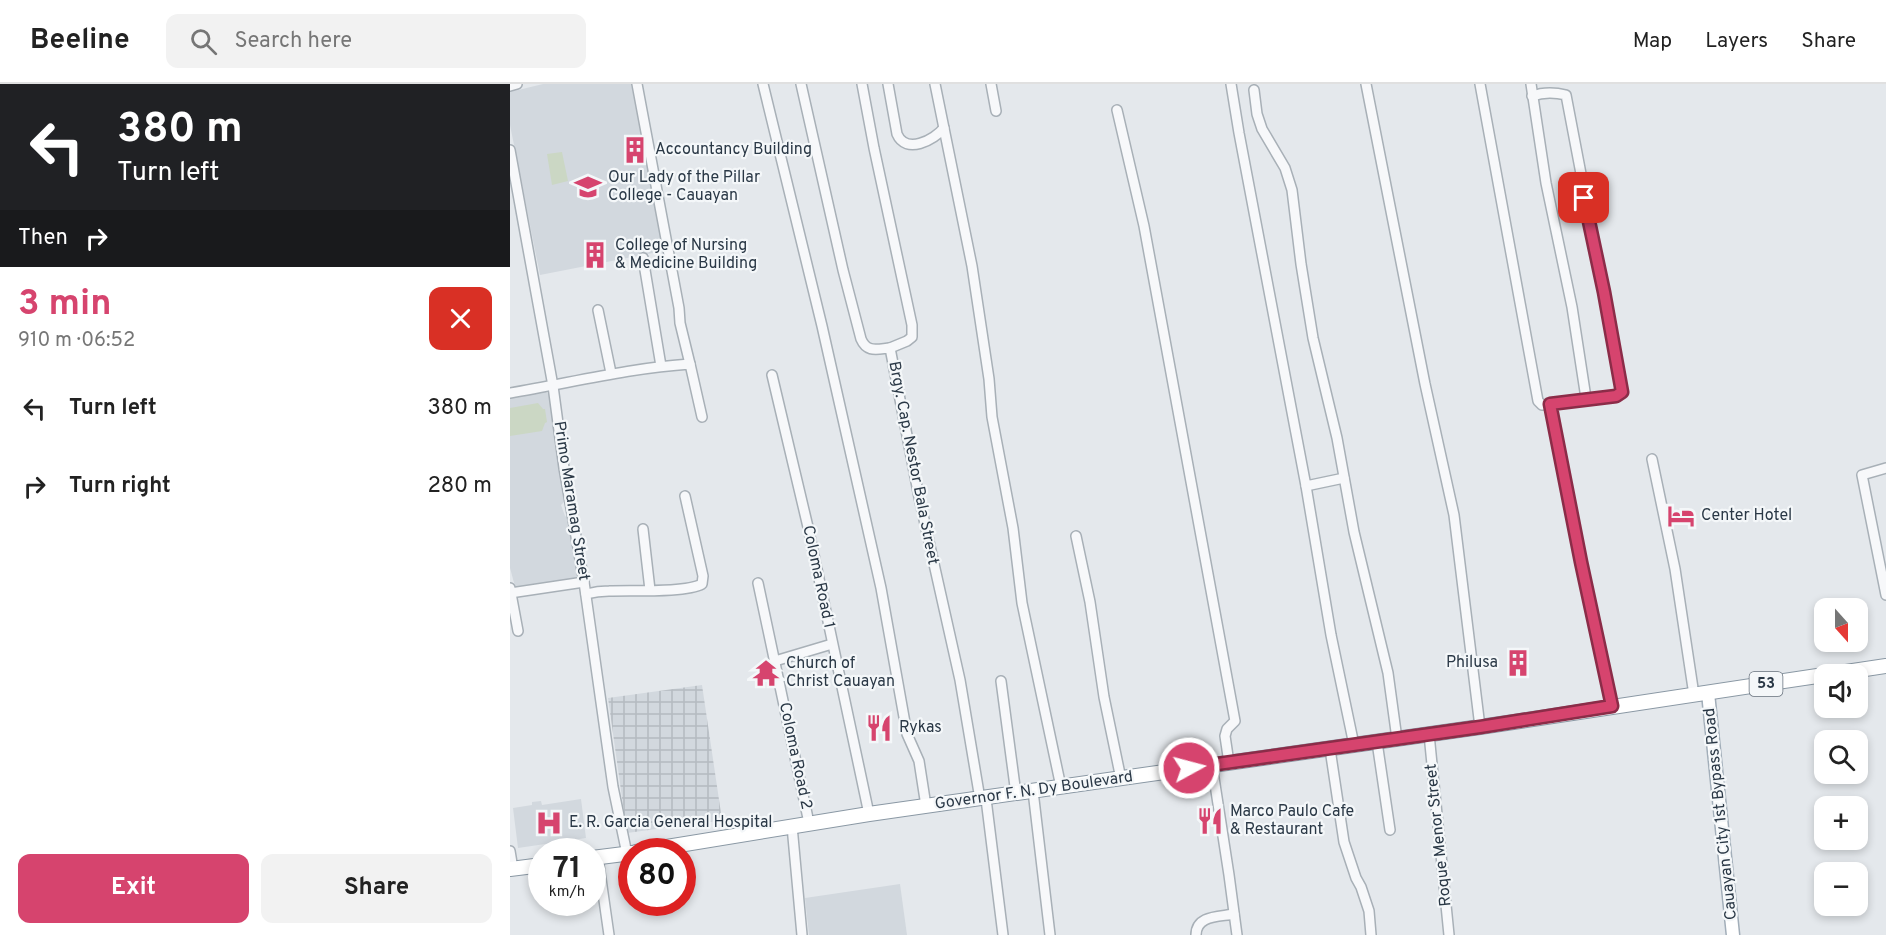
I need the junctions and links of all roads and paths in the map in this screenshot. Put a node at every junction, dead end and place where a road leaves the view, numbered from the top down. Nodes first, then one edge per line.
1 (517, 84) edge
2 (637, 84) edge
3 (764, 84) edge
4 (801, 84) edge
5 (862, 84) edge
6 (888, 84) edge
7 (935, 84) edge
8 (991, 84) edge
9 (1231, 84) edge
10 (1366, 84) edge
11 (1480, 84) edge
12 (1531, 84) edge
13 (1564, 84) edge
14 (510, 86) edge
15 (1254, 90) dead end
16 (1566, 95) junction
17 (1532, 96) junction
18 (1118, 110) dead end
19 (996, 111) dead end
20 (944, 128) junction
21 (510, 150) edge
22 (643, 258) dead end
23 (598, 310) dead end
24 (890, 348) junction
25 (690, 364) junction
26 (661, 366) junction
27 (611, 373) junction
28 (772, 375) dead end
29 (553, 386) junction
30 (510, 393) edge
31 (1586, 399) junction
32 (1550, 404) junction
33 (702, 417) dead end
34 (1652, 459) dead end
35 (1886, 468) edge
36 (1344, 478) junction
37 (1306, 486) junction
38 (685, 496) dead end
39 (643, 529) dead end
40 (1076, 536) dead end
41 (584, 582) junction
42 (758, 583) dead end
43 (650, 590) junction
44 (510, 591) edge
45 (586, 594) junction
46 (1886, 595) edge
47 (518, 631) dead end
48 (832, 644) junction
49 (775, 661) junction
50 (1886, 666) edge
51 (1868, 669) edge
52 (1814, 677) edge
53 (1000, 681) dead end
54 (1708, 693) junction
55 (1694, 695) junction
56 (1612, 706) junction
57 (1480, 727) junction
58 (1429, 734) junction
59 (1397, 739) junction
60 (1377, 742) junction
61 (1354, 745) junction
62 (1330, 749) junction
63 (1230, 763) junction
64 (1212, 765) junction
65 (1121, 779) junction
66 (1061, 787) junction
67 (1033, 791) junction
68 (1016, 794) junction
69 (983, 799) junction
70 (926, 806) junction
71 (869, 814) junction
72 (809, 823) junction
73 (792, 826) junction
74 (1390, 830) dead end
75 (627, 838) edge
76 (696, 842) edge
77 (510, 851) edge
78 (528, 867) edge
79 (512, 869) edge
80 (1234, 914) junction
81 (606, 916) edge
82 (609, 935) edge
83 (801, 935) edge
84 (1003, 935) edge
85 (1050, 935) edge
86 (1196, 935) edge
87 (1236, 935) edge
88 (1371, 935) edge
89 (1449, 935) edge
90 (1733, 935) edge

1 - 14 street
2 - 25 street
3 - 70 street
4 - 24 street, Brgy. Cap. Nestor Bala Street
5 - 24 street
6 - 20 street
7 - 20 street
8 - 19 street
9 - 37 street
10 - 57 street
11 - 32 street
12 - 17 street
13 - 16 street
15 - 36 street
16 - 17 street
16 - 31 street
17 - 31 street
18 - 63 street
20 - 66 street
21 - 29 street, Primo Maramag Street
22 - 26 street
23 - 27 street
24 - 69 street, Brgy. Cap. Nestor Bala Street
25 - 26 street
25 - 33 street
26 - 27 street
27 - 29 street
28 - 48 street, Coloma Road 1
29 - 30 street
29 - 41 street, Primo Maramag Street
31 - 32 street
32 - 56 street
34 - 55 street
35 - 46 street
36 - 37 street
36 - 59 street
37 - 61 street
38 - 43 street
39 - 43 street
40 - 65 street
41 - 44 street
41 - 45 street, Primo Maramag Street
42 - 49 street, Coloma Road 2
43 - 45 street
44 - 47 street
45 - 75 street, Primo Maramag Street
48 - 49 street
48 - 71 street, Coloma Road 1
49 - 72 street, Coloma Road 2
50 - 51 highway, Governor F. N. Dy Boulevard / 53
52 - 54 highway, Governor F. N. Dy Boulevard / 53
53 - 68 street
54 - 55 highway, Governor F. N. Dy Boulevard / 53
54 - 90 main road, Cauayan City 1st Bypass Road
55 - 56 highway, Governor F. N. Dy Boulevard / 53
56 - 57 highway, Governor F. N. Dy Boulevard / 53
57 - 58 highway, Governor F. N. Dy Boulevard / 53
58 - 59 highway, Governor F. N. Dy Boulevard / 53
58 - 89 street, Roque Menor Street
59 - 60 highway, Governor F. N. Dy Boulevard / 53
60 - 61 highway, Governor F. N. Dy Boulevard / 53
60 - 74 street
61 - 62 highway, Governor F. N. Dy Boulevard / 53
62 - 63 highway, Governor F. N. Dy Boulevard / 53
62 - 88 street
63 - 64 highway, Governor F. N. Dy Boulevard / 53
64 - 65 highway, Governor F. N. Dy Boulevard / 53
64 - 80 street
65 - 66 highway, Governor F. N. Dy Boulevard / 53
66 - 67 highway, Governor F. N. Dy Boulevard / 53
67 - 68 highway, Governor F. N. Dy Boulevard / 53
67 - 85 street
68 - 69 highway, Governor F. N. Dy Boulevard / 53
69 - 70 highway, Governor F. N. Dy Boulevard / 53
69 - 84 street, Brgy. Cap. Nestor Bala Street
70 - 71 highway, Governor F. N. Dy Boulevard / 53
71 - 72 highway, Governor F. N. Dy Boulevard / 53
72 - 73 highway, Governor F. N. Dy Boulevard / 53
73 - 76 highway, Governor F. N. Dy Boulevard / 53
73 - 83 street
77 - 79 street
78 - 79 highway
80 - 86 street
80 - 87 street
81 - 82 street

